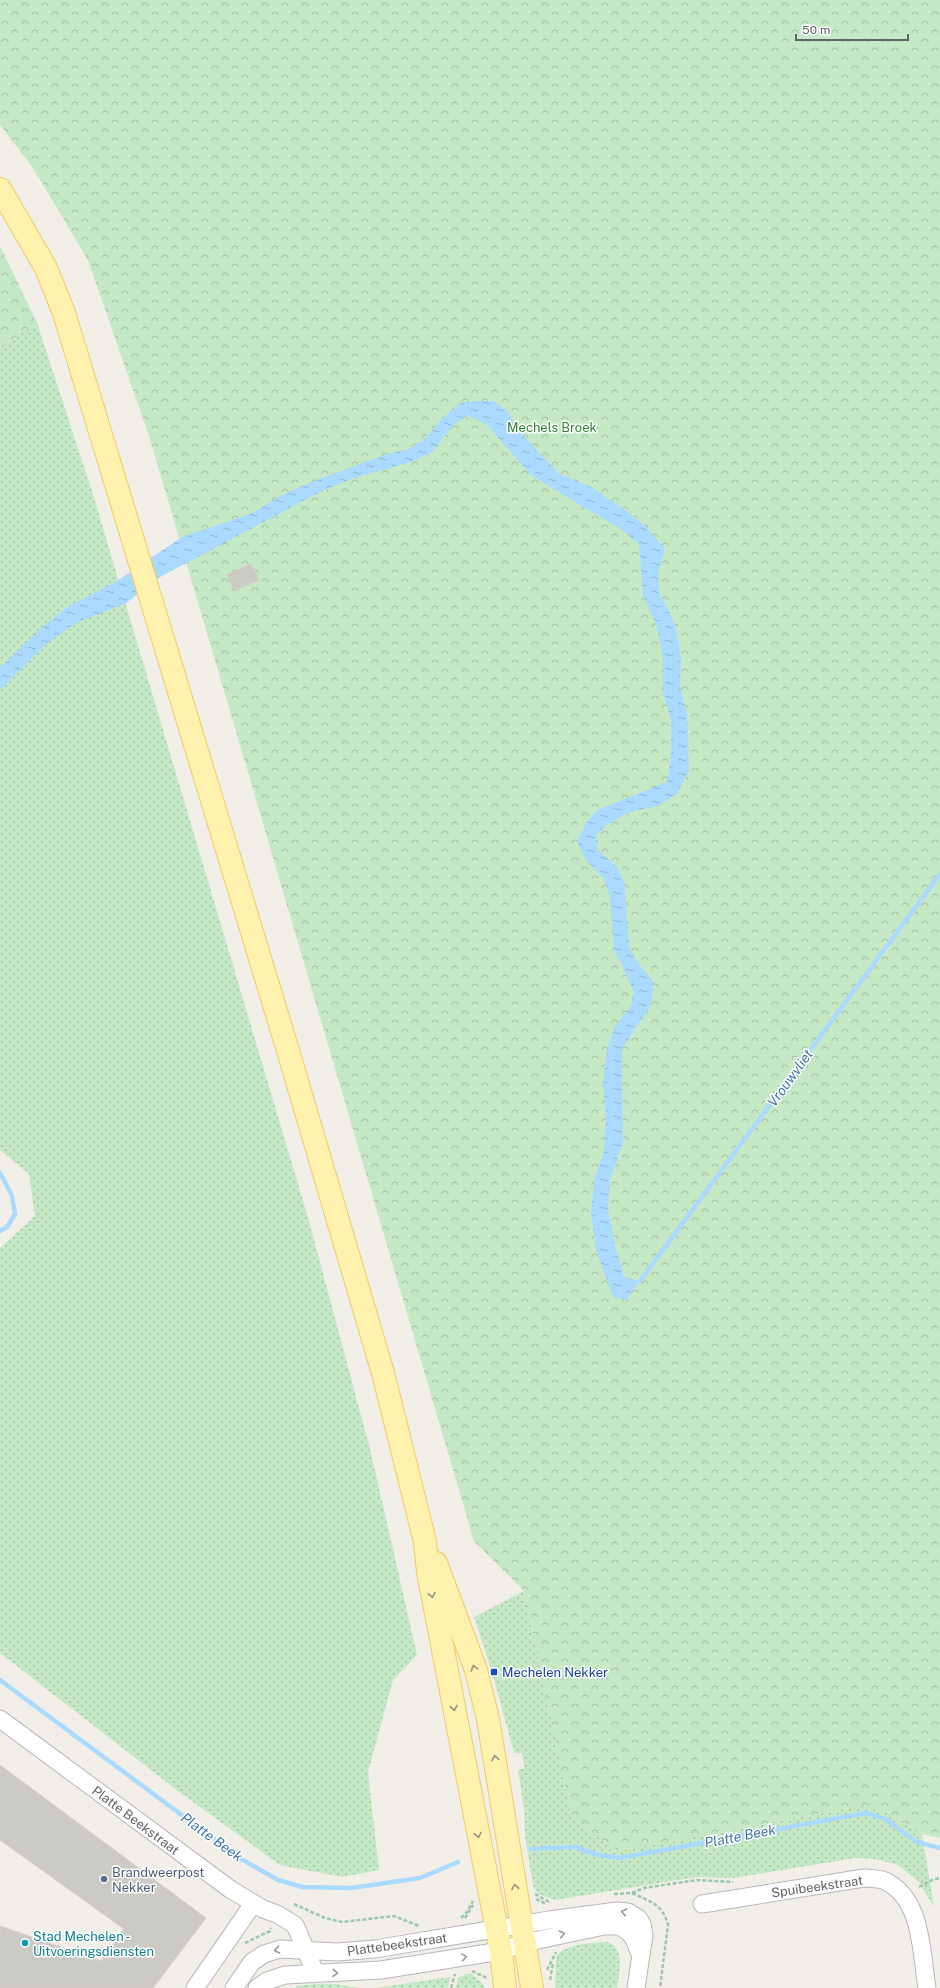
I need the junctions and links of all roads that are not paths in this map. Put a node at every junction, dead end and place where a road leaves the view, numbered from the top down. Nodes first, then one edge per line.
1 (0, 189) edge
2 (0, 202) edge
3 (34, 247) junction
4 (425, 1542) junction
5 (0, 1719) edge
6 (253, 1904) junction
7 (702, 1904) dead end
8 (496, 1930) junction
9 (522, 1934) junction
10 (305, 1950) junction
11 (500, 1951) junction
12 (315, 1972) junction
13 (236, 1985) edge
14 (195, 1988) edge
15 (257, 1988) edge
16 (505, 1988) edge
17 (532, 1988) edge
18 (636, 1988) edge
19 (927, 1988) edge

1 - 3 main road
2 - 3 main road
3 - 4 main road
4 -> 8 main road
9 -> 4 main road
5 - 6 street, Platte Beekstraat
6 - 10 street, Platte Beekstraat
6 - 14 street
7 - 19 street, Spuibeekstraat
8 - 9 street, Plattebeekstraat
8 - 10 street, Plattebeekstraat
8 - 11 main road
9 - 11 street, Plattebeekstraat
9 - 17 main road
9 - 18 street
10 - 12 street, Platte Beekstraat
10 -> 13 street, Plattebeekstraat
12 -> 11 street, Plattebeekstraat
11 - 16 main road
12 - 15 street, Plattebeekstraat

